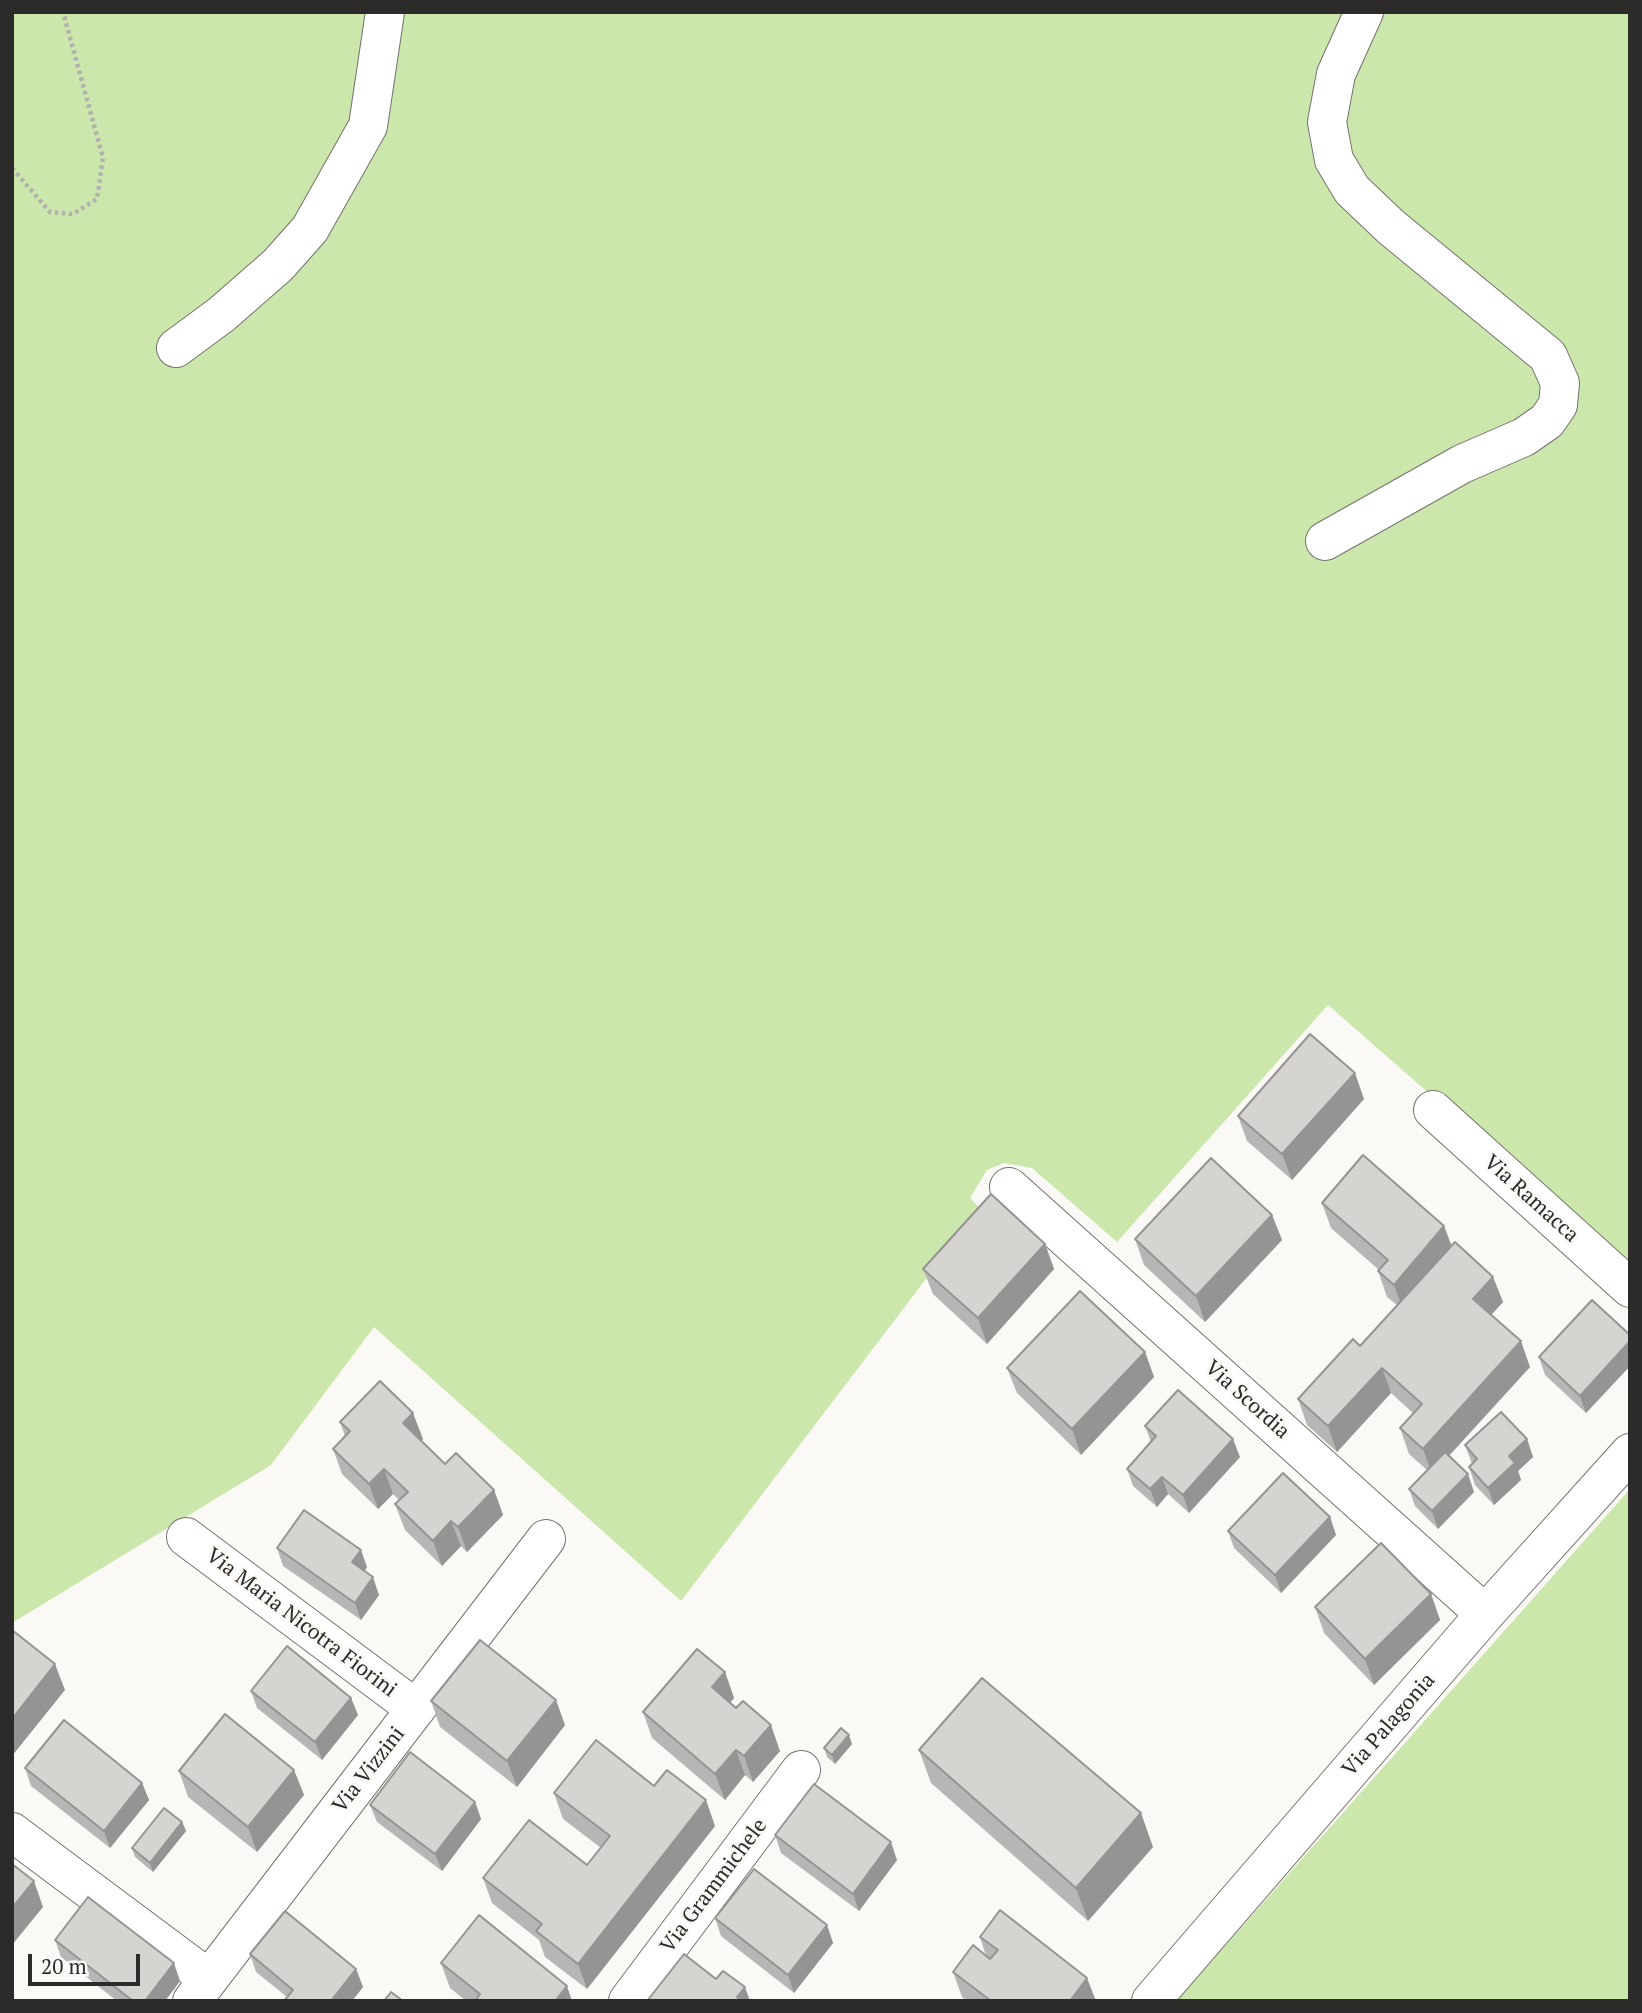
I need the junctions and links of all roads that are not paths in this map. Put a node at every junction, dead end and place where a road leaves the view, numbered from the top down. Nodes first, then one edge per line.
1 (385, 12) edge
2 (1364, 12) edge
3 (176, 348) dead end
4 (1325, 541) dead end
5 (1433, 1110) dead end
6 (1009, 1187) dead end
7 (1630, 1288) edge
8 (1630, 1453) edge
9 (186, 1537) dead end
10 (546, 1539) dead end
11 (1485, 1614) junction
12 (416, 1709) junction
13 (802, 1770) dead end
14 (12, 1832) edge
15 (201, 1990) edge
16 (628, 2001) edge
17 (1152, 2001) edge

1 - 3 street
2 - 4 street
5 - 7 street, Via Ramacca
6 - 11 street, Via Scordia
8 - 11 street, Via Palagonia
9 - 12 street, Via Maria Nicotra Fiorini
10 - 12 street, Via Vizzini
11 - 17 street, Via Palagonia
12 - 15 street, Via Vizzini
13 - 16 street, Via Grammichele
14 - 15 street

